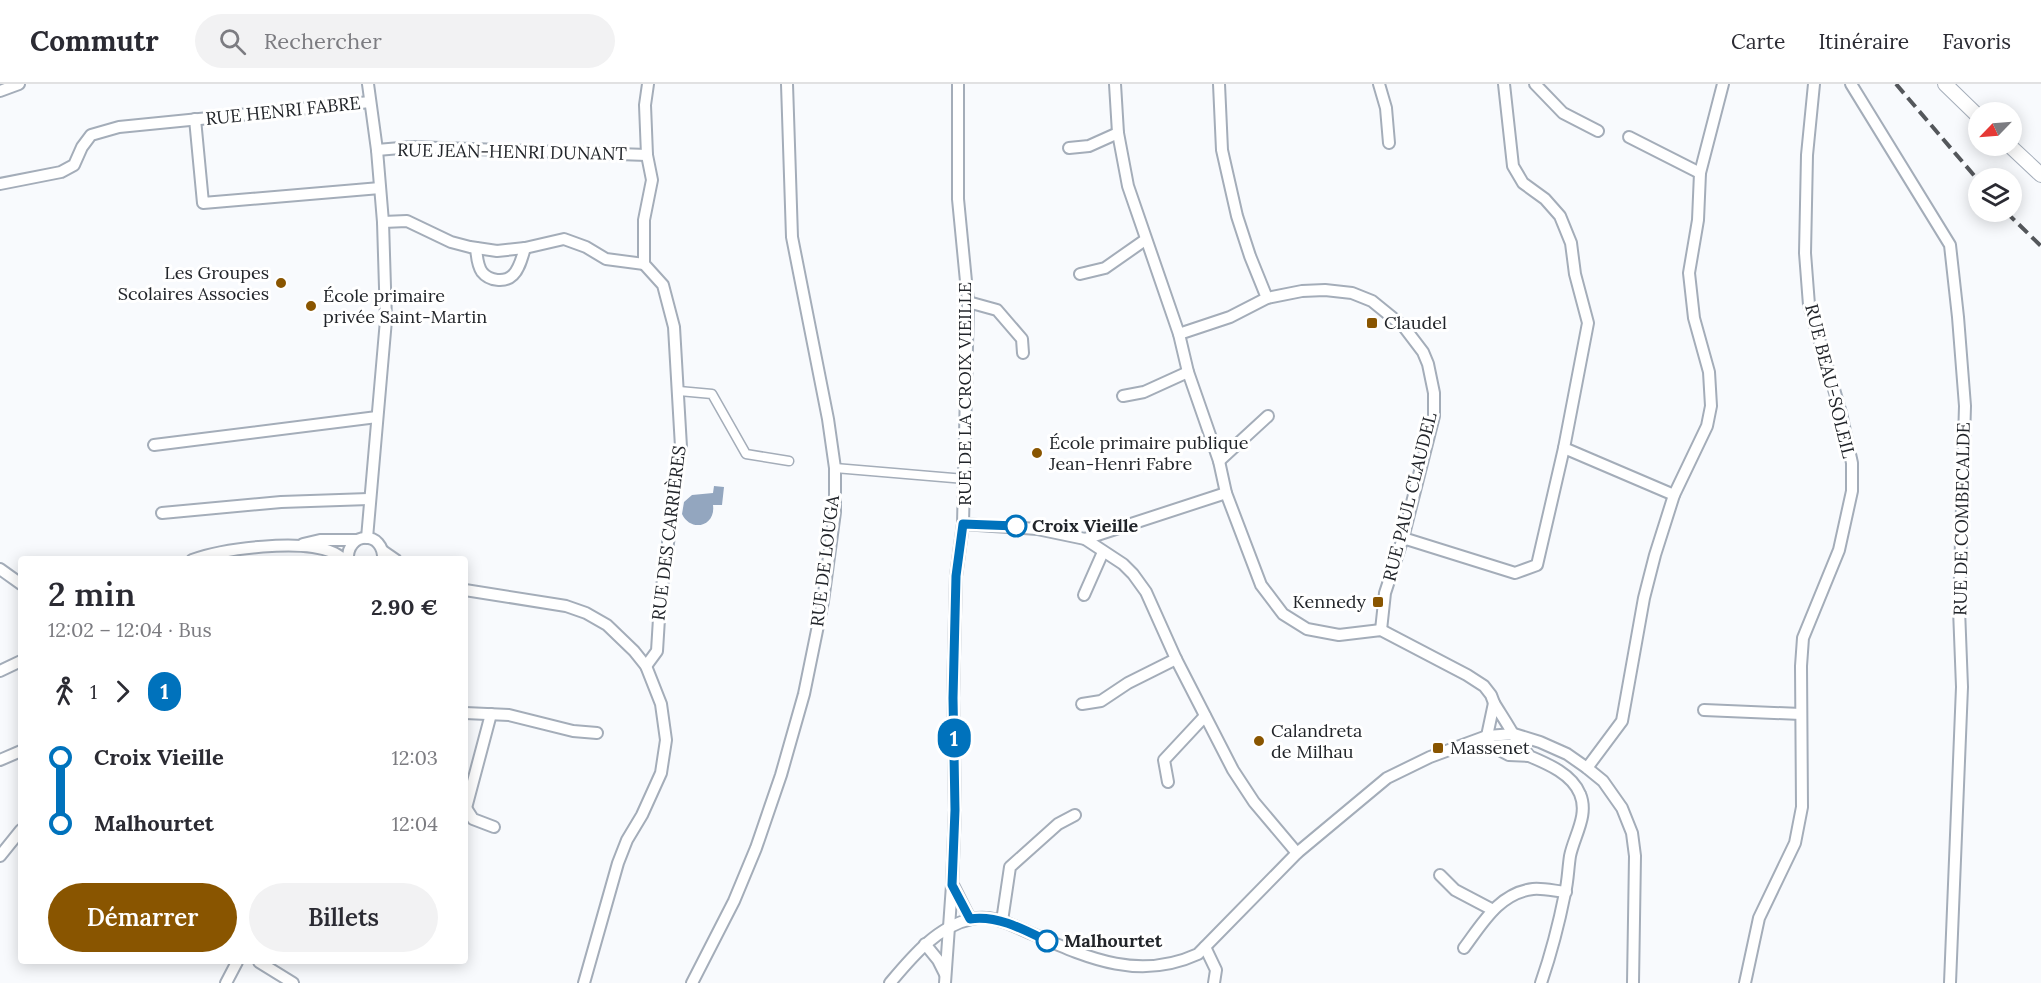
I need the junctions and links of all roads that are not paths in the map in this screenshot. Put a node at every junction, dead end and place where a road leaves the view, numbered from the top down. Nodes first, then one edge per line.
1 (19, 84) edge
2 (368, 84) edge
3 (648, 84) edge
4 (787, 84) edge
5 (958, 84) edge
6 (1115, 84) edge
7 (1220, 84) edge
8 (1379, 84) edge
9 (1504, 84) edge
10 (1535, 84) edge
11 (1723, 84) edge
12 (1814, 84) edge
13 (1851, 84) edge
14 (1945, 84) edge
15 (0, 91) edge
16 (370, 102) junction
17 (1968, 106) edge
18 (195, 119) junction
19 (1598, 131) dead end
20 (1118, 133) junction
21 (1629, 137) dead end
22 (1389, 143) dead end
23 (1069, 148) dead end
24 (377, 150) junction
25 (647, 155) junction
26 (2021, 156) edge
27 (1700, 173) junction
28 (2041, 175) edge
29 (0, 184) edge
30 (380, 188) junction
31 (383, 222) junction
32 (1145, 240) junction
33 (476, 248) junction
34 (525, 248) junction
35 (644, 264) junction
36 (1080, 274) dead end
37 (1267, 298) junction
38 (968, 302) junction
39 (1179, 334) junction
40 (1023, 353) dead end
41 (1188, 372) junction
42 (679, 391) junction
43 (1123, 396) dead end
44 (1268, 416) dead end
45 (377, 417) junction
46 (154, 445) dead end
47 (1564, 447) junction
48 (789, 461) dead end
49 (1219, 461) junction
50 (835, 468) junction
51 (965, 479) junction
52 (1226, 493) junction
53 (1674, 495) junction
54 (369, 499) junction
55 (162, 513) dead end
56 (963, 524) junction
57 (1403, 538) junction
58 (362, 539) junction
59 (1085, 539) junction
60 (296, 546) junction
61 (1103, 552) junction
62 (383, 555) edge
63 (208, 556) edge
64 (339, 556) edge
65 (347, 556) edge
66 (0, 569) edge
67 (18, 582) edge
68 (468, 590) edge
69 (1084, 595) dead end
70 (1381, 630) junction
71 (1176, 659) junction
72 (18, 662) edge
73 (646, 666) junction
74 (0, 671) edge
75 (1494, 703) junction
76 (1082, 704) dead end
77 (1704, 710) dead end
78 (468, 713) edge
79 (491, 714) junction
80 (1801, 714) junction
81 (1205, 716) junction
82 (597, 734) dead end
83 (1516, 739) junction
84 (1488, 740) junction
85 (18, 752) edge
86 (1529, 756) junction
87 (0, 760) edge
88 (1587, 768) junction
89 (1168, 782) dead end
90 (468, 797) edge
91 (468, 812) edge
92 (1075, 815) dead end
93 (494, 827) dead end
94 (18, 834) edge
95 (1297, 853) junction
96 (0, 856) edge
97 (1440, 875) dead end
98 (952, 885) junction
99 (1566, 892) junction
100 (1493, 910) junction
101 (966, 920) junction
102 (1002, 921) junction
103 (950, 928) junction
104 (925, 945) junction
105 (1205, 947) junction
106 (1464, 948) dead end
107 (236, 964) edge
108 (262, 964) edge
109 (945, 979) edge
110 (226, 983) edge
111 (293, 983) edge
112 (584, 983) edge
113 (692, 983) edge
114 (890, 983) edge
115 (1214, 983) edge
116 (1541, 983) edge
117 (1633, 983) edge
118 (1745, 983) edge
119 (1950, 983) edge

1 - 15 street
2 - 16 street
3 - 25 street
4 - 50 street, RUE DE LOUGA
5 - 38 street, RUE DE LA CROIX VIEILLE
6 - 20 street
7 - 37 street
8 - 22 street
9 - 47 street
10 - 19 street
11 - 27 street
12 - 80 street, RUE BEAU-SOLEIL
13 - 119 street, RUE DE COMBECALDE
14 - 17 street
16 - 18 street, RUE HENRI FABRE
16 - 24 street
18 - 29 street, RUE HENRI FABRE
18 - 30 street, RUE HENRI FABRE
20 - 23 street
20 - 32 street
21 - 27 street
24 - 25 street, RUE JEAN-HENRI DUNANT
24 - 30 street
25 - 35 street
26 - 28 street
27 - 53 street
30 - 31 street
31 - 33 street
31 - 45 street
32 - 36 street
32 - 39 street
33 - 34 street
33 - 34 street
34 - 35 street
35 - 42 street, RUE DES CARRIÈRES
37 - 39 street, RUE PAUL CLAUDEL
37 - 57 street, RUE PAUL CLAUDEL
38 - 40 street
38 - 51 street, RUE DE LA CROIX VIEILLE
39 - 41 street
41 - 43 street
41 - 49 street
42 - 48 street
42 - 73 street, RUE DES CARRIÈRES
44 - 49 street
45 - 46 street
45 - 54 street
47 - 53 street
47 - 57 street
49 - 52 street
50 - 51 street
50 - 113 street, RUE DE LOUGA
51 - 56 street, RUE DE LA CROIX VIEILLE
52 - 59 street
52 - 70 street
53 - 88 street
54 - 55 street
54 - 58 street
56 - 59 street
56 - 98 street, RUE DE LA CROIX VIEILLE
57 - 70 street, RUE PAUL CLAUDEL
58 - 60 street
58 - 62 street
58 - 65 street
59 - 61 street
60 - 63 street
60 - 64 street
61 - 69 street
61 - 71 street
66 - 67 street
68 - 73 street
70 - 75 street
71 - 76 street
71 - 81 street
72 - 74 street
73 - 112 street
75 - 83 street
75 - 84 street
77 - 80 street
78 - 79 street
79 - 82 street
79 - 90 street
80 - 118 street, RUE BEAU-SOLEIL
81 - 89 street
81 - 95 street
83 - 84 street
83 - 86 street
83 - 88 street
84 - 86 street
84 - 95 street
85 - 87 street
86 - 99 street
88 - 117 street
91 - 93 street
92 - 102 street
94 - 96 street
95 - 105 street
97 - 100 street
98 - 101 street
98 - 103 street, RUE DE LA CROIX VIEILLE
99 - 100 street
99 - 116 street
100 - 106 street
101 - 102 street
101 - 103 street
102 - 105 street
103 - 104 street
103 - 109 street, RUE DE LA CROIX VIEILLE
104 - 109 street, RUE DE LA CROIX VIEILLE
104 - 114 street
105 - 115 street
107 - 110 street
108 - 111 street

